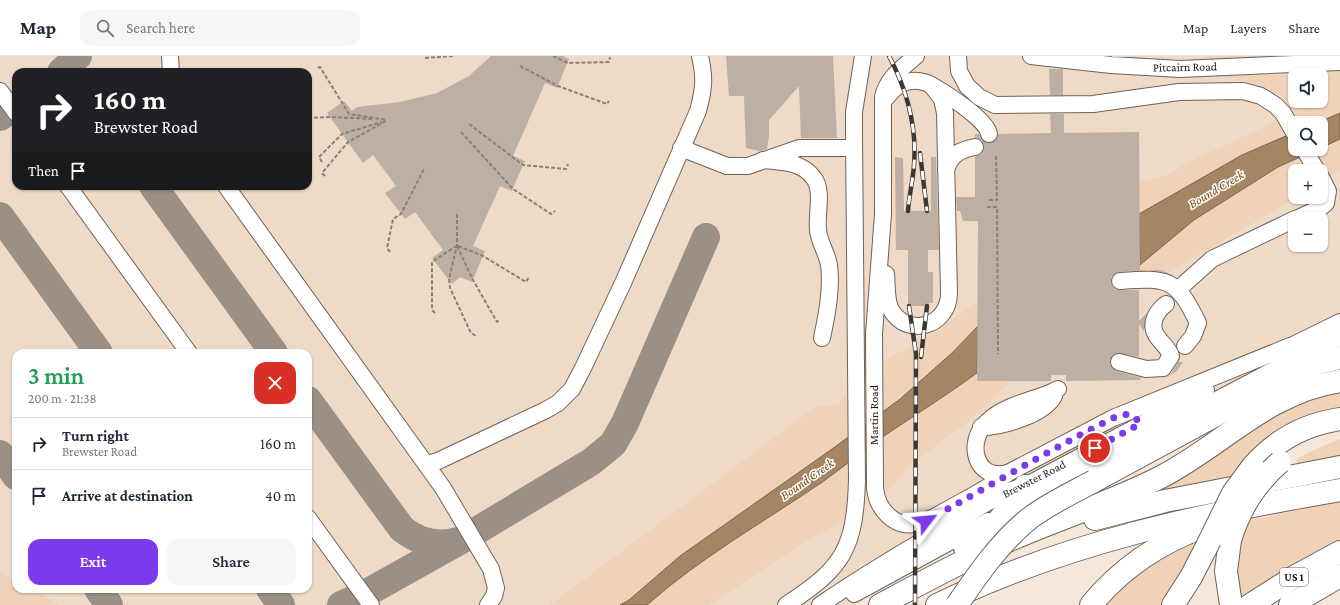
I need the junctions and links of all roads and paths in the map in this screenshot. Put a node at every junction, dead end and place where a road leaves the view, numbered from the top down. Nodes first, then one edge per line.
1 (170, 56) edge
2 (454, 56) edge
3 (553, 56) edge
4 (700, 56) edge
5 (863, 56) edge
6 (916, 56) edge
7 (958, 56) edge
8 (1031, 56) edge
9 (1091, 56) edge
10 (1200, 56) edge
11 (610, 57) edge
12 (425, 58) dead end
13 (1188, 62) edge
14 (1340, 62) edge
15 (1111, 65) junction
16 (520, 66) dead end
17 (1214, 67) junction
18 (171, 68) edge
19 (318, 68) dead end
20 (931, 85) junction
21 (0, 91) edge
22 (609, 101) dead end
23 (12, 108) edge
24 (882, 111) junction
25 (312, 118) edge
26 (387, 120) junction
27 (1288, 123) edge
28 (469, 124) dead end
29 (461, 132) dead end
30 (989, 134) dead end
31 (975, 147) dead end
32 (681, 148) junction
33 (854, 148) junction
34 (996, 155) dead end
35 (763, 160) junction
36 (322, 162) dead end
37 (568, 164) dead end
38 (424, 169) dead end
39 (946, 169) junction
40 (325, 176) dead end
41 (71, 190) edge
42 (229, 190) edge
43 (883, 198) junction
44 (989, 200) dead end
45 (1325, 204) edge
46 (986, 207) dead end
47 (554, 211) dead end
48 (1311, 212) edge
49 (457, 214) dead end
50 (1288, 222) edge
51 (457, 245) junction
52 (390, 252) dead end
53 (529, 277) dead end
54 (1120, 281) dead end
55 (1183, 285) dead end
56 (1166, 304) dead end
57 (435, 313) dead end
58 (499, 320) dead end
59 (1340, 322) edge
60 (476, 336) dead end
61 (822, 338) dead end
62 (1340, 338) edge
63 (1185, 346) dead end
64 (1290, 346) junction
65 (186, 349) edge
66 (998, 354) dead end
67 (1340, 358) edge
68 (1119, 362) dead end
69 (1340, 381) edge
70 (1057, 386) dead end
71 (1124, 413) junction
72 (1340, 419) edge
73 (1140, 424) junction
74 (1340, 430) edge
75 (1135, 443) junction
76 (427, 464) junction
77 (1340, 467) edge
78 (1016, 480) junction
79 (1340, 490) edge
80 (1300, 497) junction
81 (1006, 512) junction
82 (312, 524) edge
83 (1340, 552) edge
84 (1340, 576) edge
85 (1340, 594) edge
86 (1229, 597) edge
87 (371, 605) edge
88 (488, 605) edge
89 (786, 605) edge
90 (820, 605) edge
91 (833, 605) edge
92 (872, 605) edge
93 (880, 605) edge
94 (903, 605) edge
95 (937, 605) edge
96 (957, 605) edge
97 (1091, 605) edge
98 (1173, 605) edge
99 (1250, 605) edge
100 (1290, 605) edge
101 (1320, 605) edge

1 - 18 street
2 - 12 path
3 - 11 path
4 - 32 street
5 - 33 street
6 - 24 street, Martin Road
7 - 27 street
8 - 15 street, Pitcairn Road
9 - 15 street
10 - 17 street
13 - 15 street, Pitcairn Road
13 - 17 street, Pitcairn Road
14 - 17 street, Pitcairn Road
16 - 22 path
19 - 26 path
20 - 24 street
20 - 30 street
20 - 39 street
21 - 23 street
24 - 43 street, Martin Road
25 - 26 path
26 - 36 path
26 - 40 path
28 - 37 path
29 - 47 path
31 - 39 street
32 - 35 street
32 - 76 street
33 - 35 street
33 - 89 street
34 - 44 path
35 - 61 street
38 - 52 path
39 - 43 street
41 - 65 street
42 - 76 street
43 - 78 street, Martin Road
45 - 48 street
46 - 66 path
49 - 51 path
50 - 55 street
51 - 53 path
51 - 57 path
51 - 58 path
51 - 60 path
54 - 63 street
56 - 68 street
59 - 64 street, Brewster Road
62 - 75 street, Brewster Road
64 - 71 street, Martin Road
64 - 73 street, Brewster Road
67 - 96 highway, bridge
69 - 93 highway
70 - 78 street
71 - 73 street
71 - 78 street, Martin Road
72 - 98 highway, bridge
73 - 75 street
73 - 78 street, Brewster Road
74 - 86 highway, bridge
75 - 81 street, Brewster Road
76 - 88 street
77 - 94 highway
78 - 81 highway
78 - 90 street, Brewster Road
79 - 80 highway
80 - 95 highway
80 - 97 highway
81 - 91 street, Brewster Road
81 - 92 highway
82 - 87 street
83 - 99 highway, US 1
84 - 100 highway
85 - 101 highway

